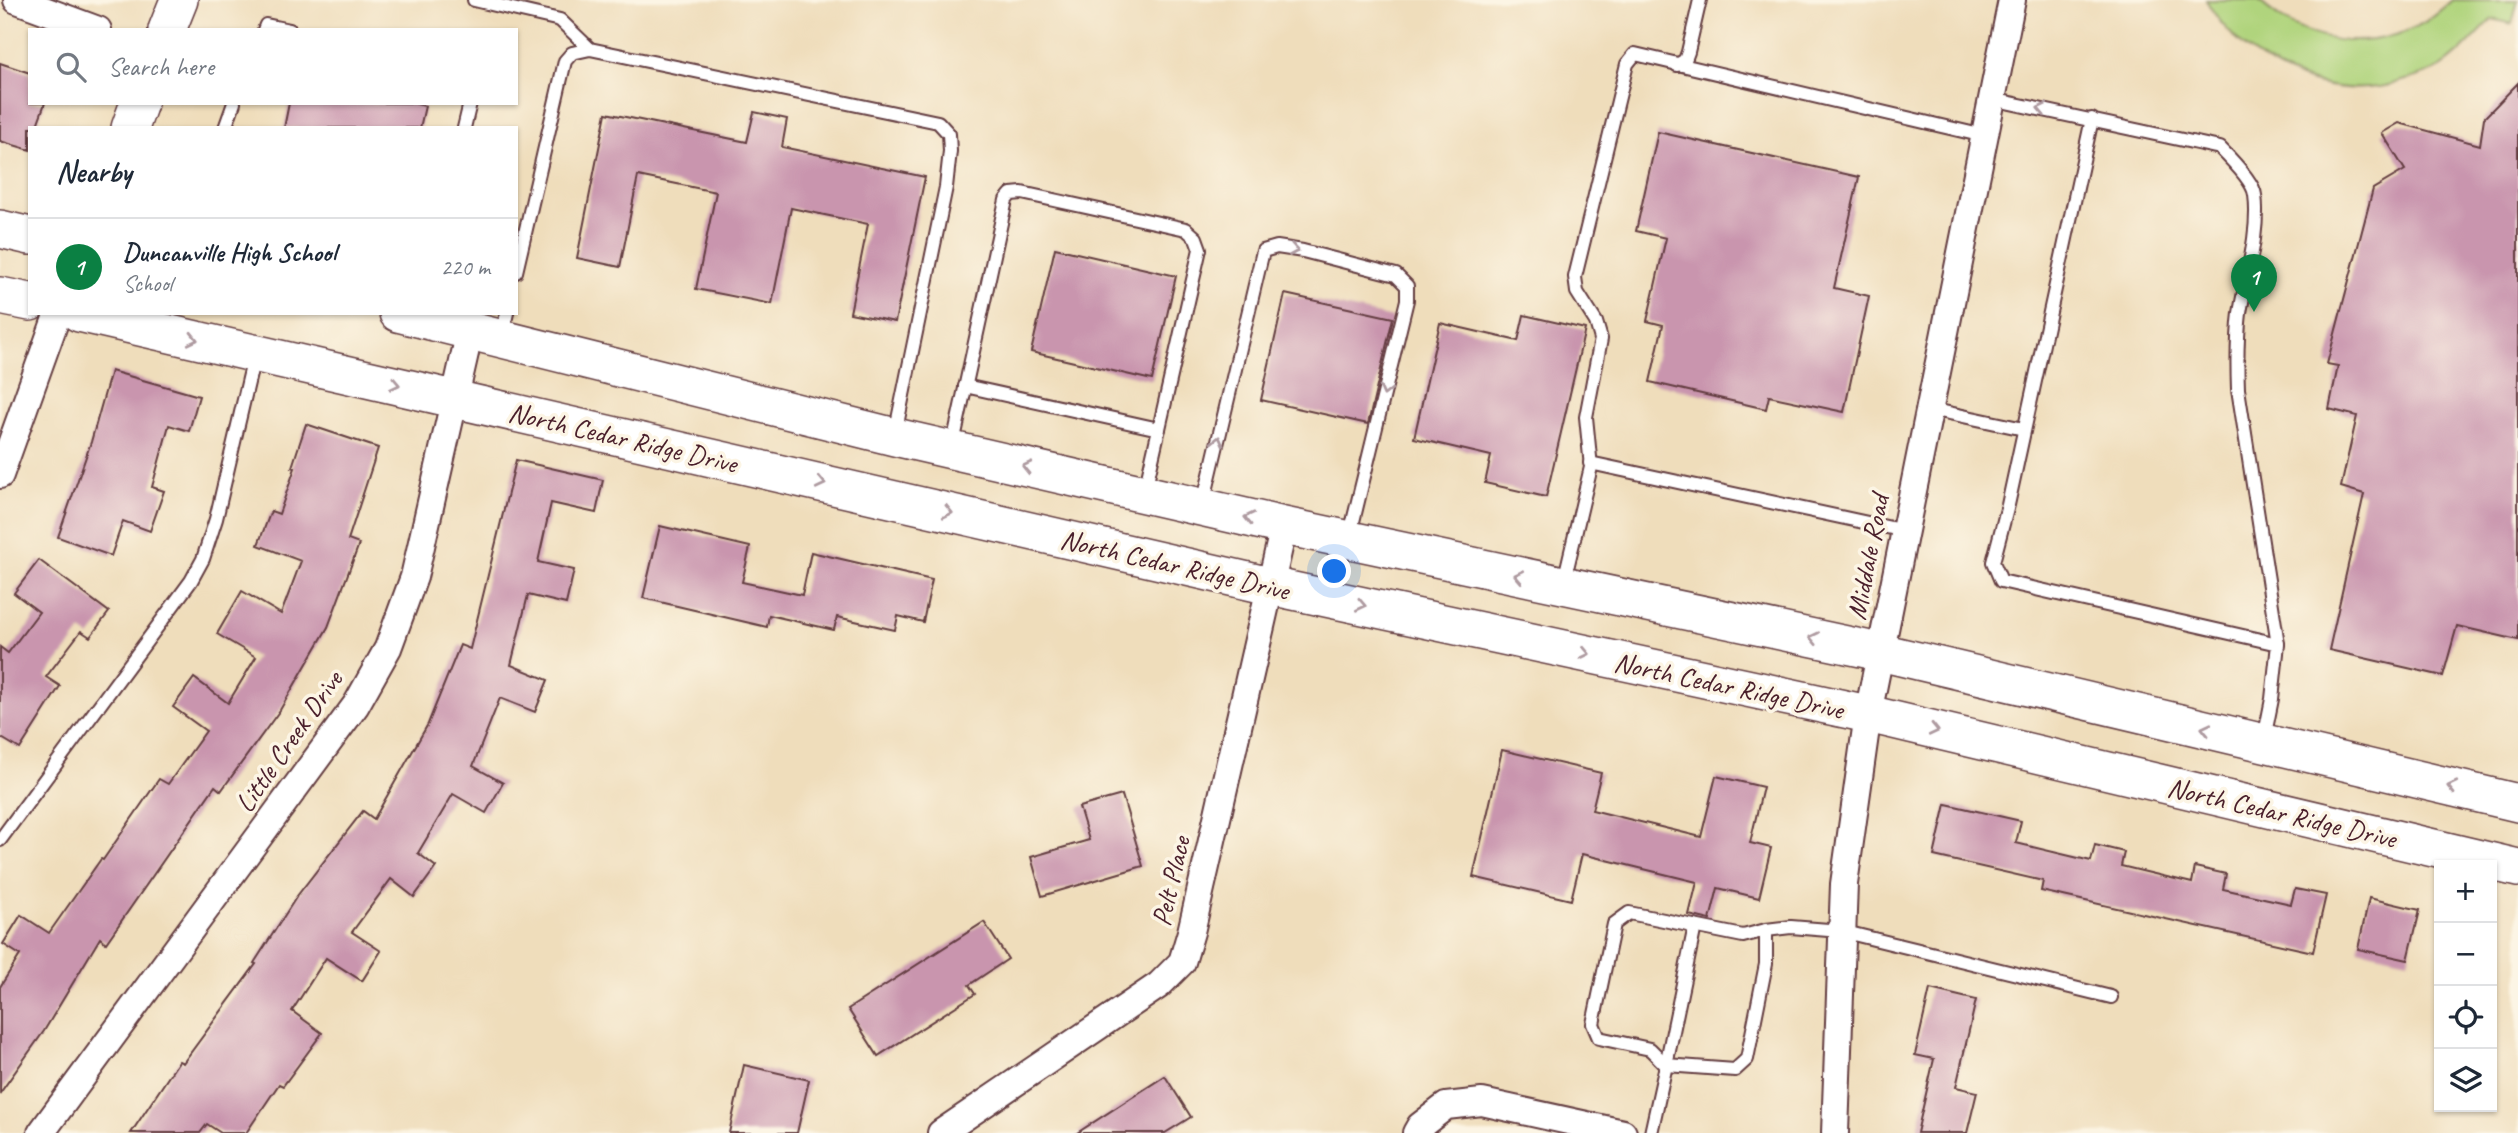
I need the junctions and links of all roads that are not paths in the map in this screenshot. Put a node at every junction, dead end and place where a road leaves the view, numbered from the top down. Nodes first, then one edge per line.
1 (17, 0) edge
2 (179, 0) edge
3 (474, 0) edge
4 (1700, 0) edge
5 (2012, 0) edge
6 (93, 28) edge
7 (168, 28) edge
8 (265, 28) edge
9 (280, 28) edge
10 (590, 49) junction
11 (1677, 65) junction
12 (1992, 99) junction
13 (138, 105) edge
14 (233, 105) edge
15 (470, 105) edge
16 (2092, 119) junction
17 (131, 126) edge
18 (226, 126) edge
19 (464, 126) edge
20 (1984, 136) junction
21 (0, 229) edge
22 (28, 236) edge
23 (518, 263) edge
24 (0, 296) edge
25 (28, 302) edge
26 (57, 315) edge
27 (88, 315) edge
28 (412, 315) edge
29 (492, 328) edge
30 (255, 353) junction
31 (965, 386) junction
32 (455, 398) junction
33 (1930, 410) junction
34 (1159, 429) junction
35 (2024, 429) junction
36 (895, 438) junction
37 (951, 450) junction
38 (1591, 463) junction
39 (0, 475) edge
40 (1144, 494) junction
41 (1202, 508) junction
42 (1284, 526) junction
43 (1905, 531) junction
44 (1349, 540) junction
45 (1564, 585) junction
46 (1270, 586) junction
47 (2278, 644) junction
48 (1880, 652) junction
49 (1868, 714) junction
50 (2264, 743) junction
51 (2518, 803) edge
52 (0, 841) edge
53 (2518, 868) edge
54 (1695, 926) junction
55 (1766, 930) junction
56 (1841, 932) junction
57 (2111, 997) dead end
58 (1666, 1065) junction
59 (41, 1133) edge
60 (941, 1133) edge
61 (1416, 1133) edge
62 (1623, 1133) edge
63 (1651, 1133) edge
64 (1835, 1133) edge

1 - 6 street
2 - 7 main road
3 - 10 lane
4 - 11 lane
5 - 12 street, Middale Road
8 - 9 lane
10 - 23 lane
10 - 36 lane
11 - 20 lane
11 - 38 lane
16 -> 12 lane
12 - 20 street, Middale Road
13 - 17 main road
14 - 18 lane
15 - 19 lane
16 - 35 lane
16 - 47 lane
20 - 33 street, Middale Road
21 - 22 main road
24 - 25 main road
26 - 39 street
27 -> 30 main road, North Cedar Ridge Drive
28 - 29 main road
29 - 32 street, Little Creek Drive
29 - 36 main road
30 -> 32 main road, North Cedar Ridge Drive
30 - 52 lane
31 - 34 lane
31 - 34 lane
31 - 37 lane
32 -> 46 main road, North Cedar Ridge Drive
32 - 59 street, Little Creek Drive
33 - 35 lane
33 - 43 street, Middale Road
34 - 40 lane
35 - 47 lane
36 - 37 main road
40 -> 37 main road
38 - 43 lane
38 - 45 lane
40 - 41 main road
42 -> 41 main road
41 -> 44 lane
42 - 44 main road
42 - 46 street, Pelt Place
43 - 48 street, Middale Road
45 -> 44 main road
48 -> 45 main road
46 -> 49 main road, North Cedar Ridge Drive
46 - 60 street, Pelt Place
47 - 50 lane
48 - 49 street, Middale Road
50 -> 48 main road
49 -> 53 main road, North Cedar Ridge Drive
49 - 56 street, Middale Road
51 -> 50 main road
54 - 55 lane
54 - 58 lane
54 - 58 lane
55 - 56 lane
55 - 58 lane
56 - 57 lane
56 - 64 street, Middale Road
58 - 63 lane
61 - 62 street

